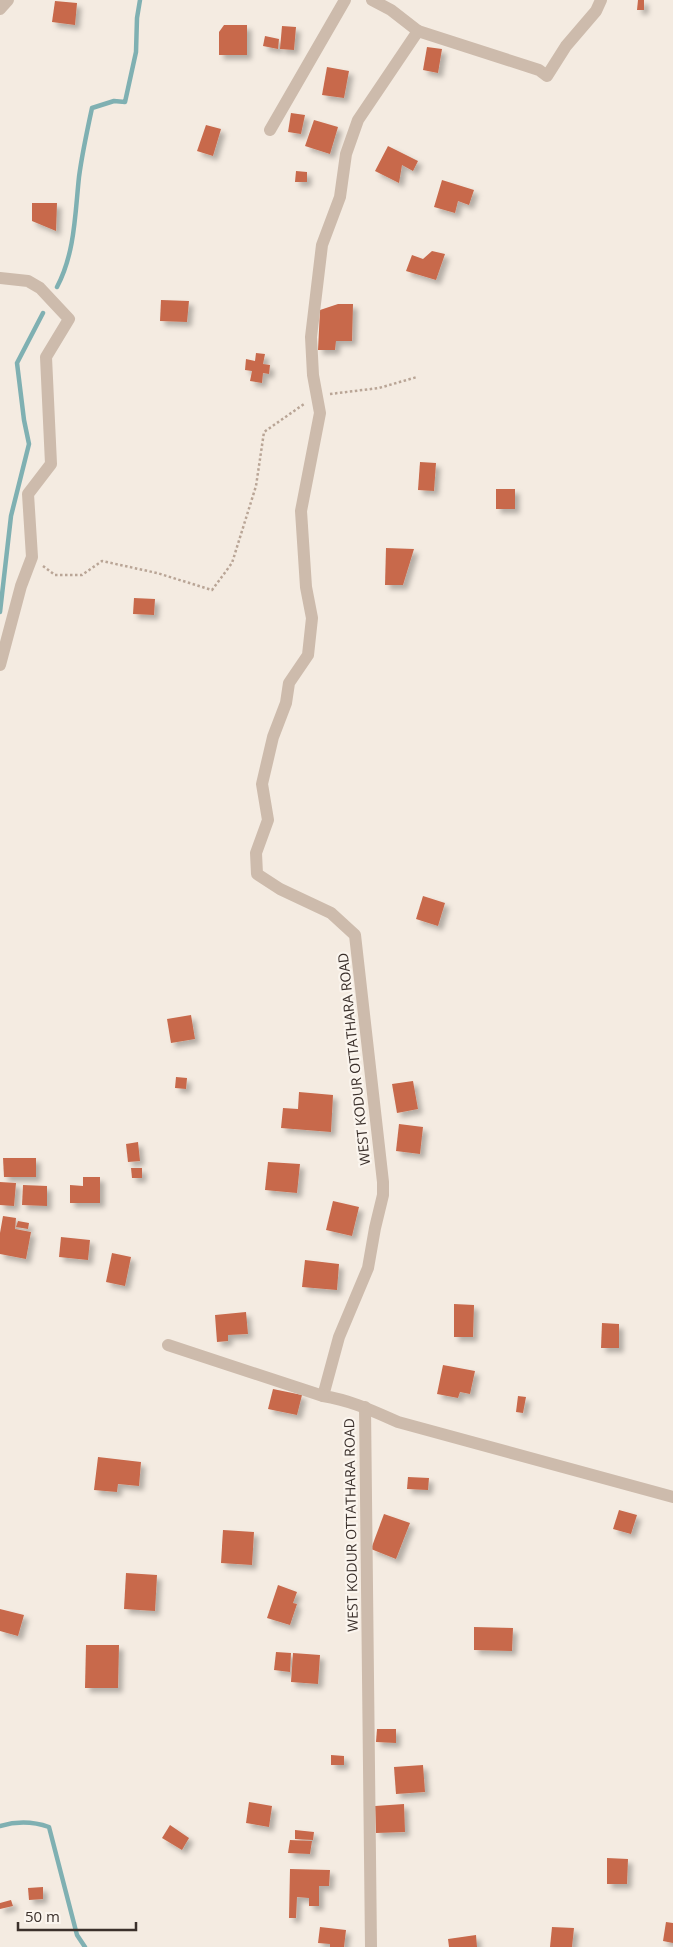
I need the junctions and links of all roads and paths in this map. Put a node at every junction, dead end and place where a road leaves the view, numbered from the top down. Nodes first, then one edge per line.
1 (8, 0) edge
2 (345, 0) edge
3 (372, 0) edge
4 (601, 0) edge
5 (0, 9) edge
6 (418, 31) junction
7 (270, 130) dead end
8 (0, 278) edge
9 (417, 377) dead end
10 (317, 396) junction
11 (32, 557) junction
12 (0, 664) edge
13 (168, 1345) dead end
14 (323, 1396) junction
15 (365, 1407) junction
16 (673, 1496) edge
17 (371, 1947) edge

1 - 5 street
2 - 7 street
3 - 6 street
4 - 6 street
6 - 10 street, WEST KODUR OTTATHARA ROAD
8 - 11 street
9 - 10 path
10 - 11 path
10 - 14 street, WEST KODUR OTTATHARA ROAD
11 - 12 street
13 - 14 street
14 - 15 street, WEST KODUR OTTATHARA ROAD
15 - 16 street
15 - 17 street, WEST KODUR OTTATHARA ROAD

